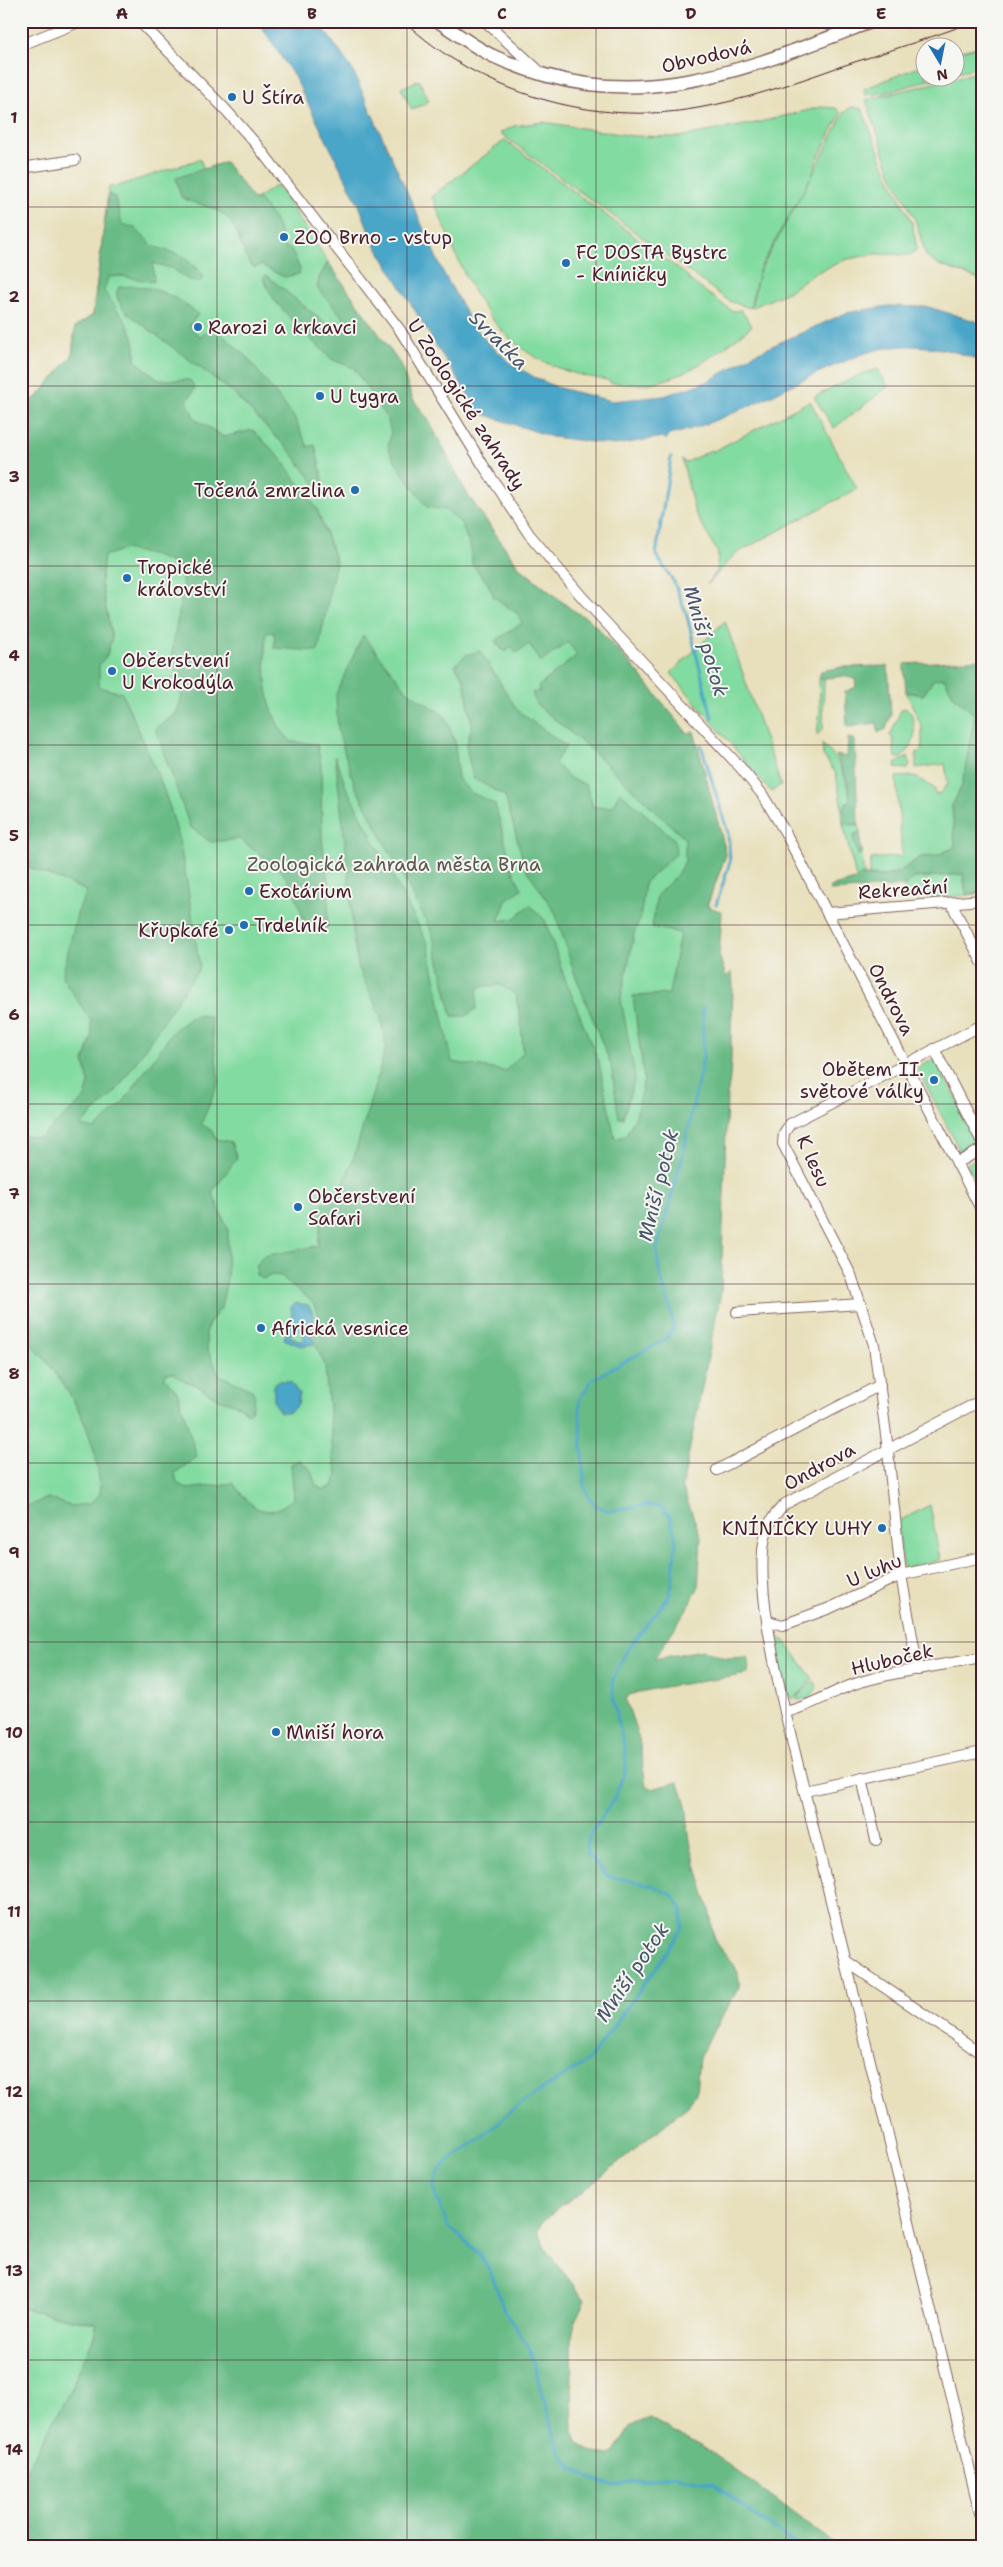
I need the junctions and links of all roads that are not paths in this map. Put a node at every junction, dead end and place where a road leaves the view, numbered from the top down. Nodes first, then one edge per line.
1 (81, 21) edge
2 (139, 21) edge
3 (438, 21) edge
4 (486, 21) edge
5 (873, 21) edge
6 (21, 45) edge
7 (541, 74) junction
8 (75, 160) dead end
9 (21, 168) edge
10 (768, 804) joint
11 (982, 900) edge
12 (951, 903) junction
13 (827, 913) junction
14 (982, 962) edge
15 (982, 1025) edge
16 (934, 1049) junction
17 (906, 1064) junction
18 (982, 1142) edge
19 (982, 1150) edge
20 (957, 1163) junction
21 (982, 1211) edge
22 (861, 1304) junction
23 (737, 1312) dead end
24 (880, 1385) junction
25 (982, 1400) edge
26 (888, 1449) junction
27 (717, 1470) dead end
28 (982, 1557) edge
29 (901, 1575) junction
30 (768, 1621) junction
31 (982, 1658) edge
32 (918, 1670) junction
33 (785, 1712) junction
34 (982, 1752) edge
35 (862, 1778) junction
36 (805, 1791) junction
37 (876, 1840) dead end
38 (846, 1961) junction
39 (982, 2054) edge
40 (982, 2521) edge

1 - 6 street
2 - 10 street, U Zoologické zahrady
3 - 7 main road, Obvodová
4 - 7 street
5 - 7 main road, Obvodová
8 - 9 street
10 - 13 street, Ondrova
11 - 12 street, Rekreační
12 - 13 street, Rekreační
12 - 14 street
13 - 17 street, Ondrova
15 - 16 street, K lesu
16 - 17 street, K lesu
16 - 18 street, Ondrova
17 - 20 street, Ondrova
17 - 22 street, K lesu
19 - 20 street
20 - 21 street, Ondrova
22 - 23 street
22 - 24 street, K lesu
24 - 26 street, K lesu
24 - 27 street
25 - 26 street, Ondrova
26 - 29 street, K lesu
26 - 30 street, Ondrova
28 - 29 street, U luhu
29 - 30 street, U luhu
29 - 32 street, K lesu
30 - 33 street, Ondrova
31 - 32 street, Hluboček
32 - 33 street, Hluboček
33 - 36 street, Ondrova
34 - 35 street
35 - 36 street
35 - 37 street
36 - 38 street, Ondrova
38 - 39 street
38 - 40 street, Ondrova

